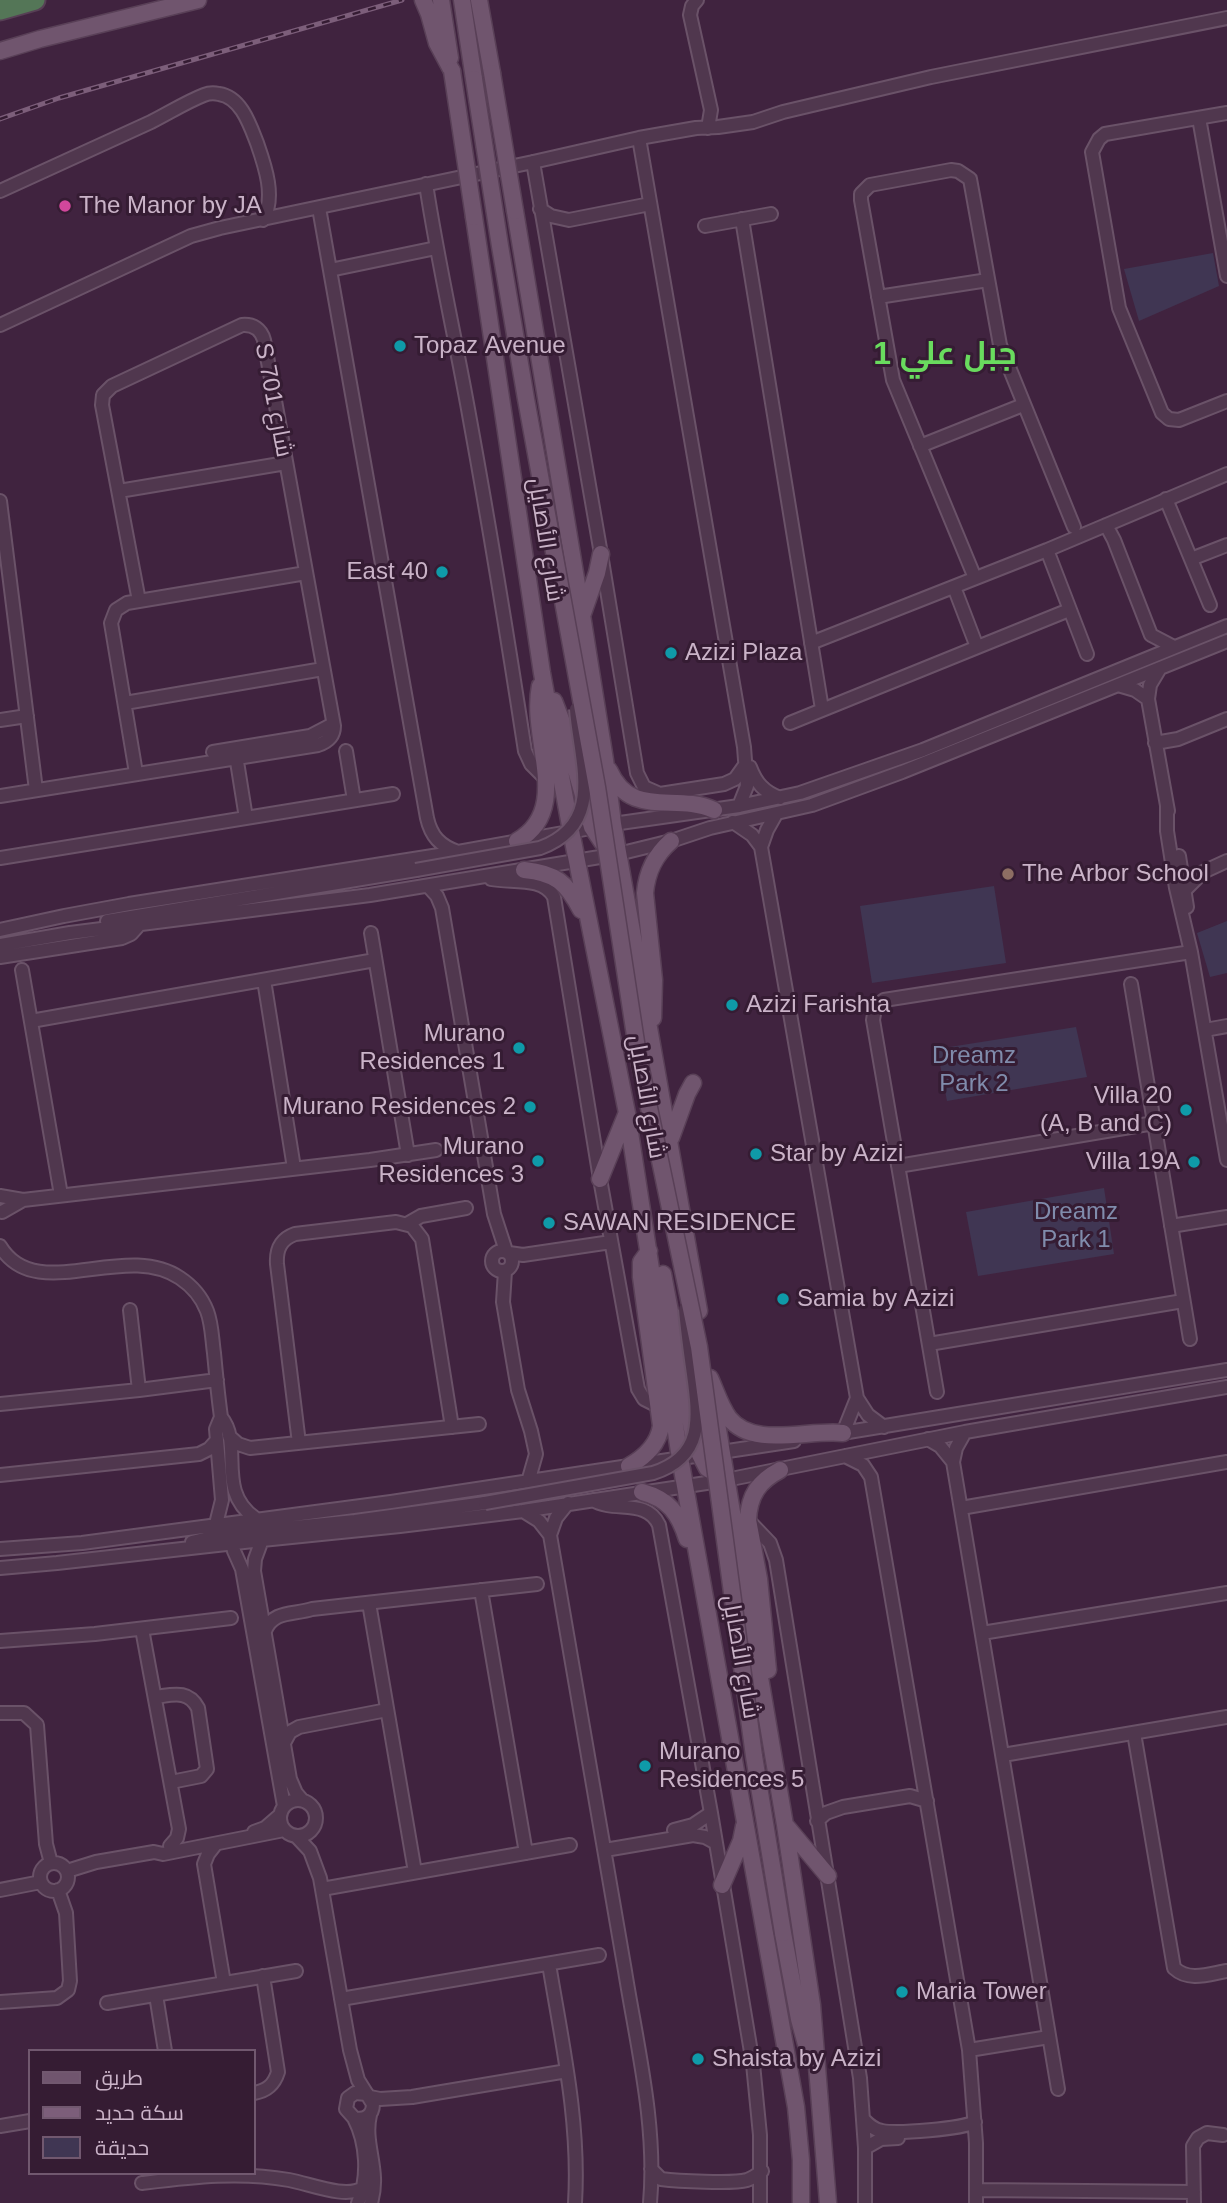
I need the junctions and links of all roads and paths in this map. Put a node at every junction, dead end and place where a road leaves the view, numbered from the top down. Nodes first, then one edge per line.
1 (35, 0) edge
2 (198, 0) edge
3 (423, 0) edge
4 (441, 0) edge
5 (462, 0) edge
6 (479, 0) edge
7 (490, 0) edge
8 (697, 0) edge
9 (0, 10) edge
10 (1227, 18) edge
11 (0, 51) edge
12 (453, 71) junction
13 (492, 73) junction
14 (1227, 113) edge
15 (1199, 118) junction
16 (708, 128) junction
17 (639, 138) junction
18 (533, 162) junction
19 (426, 184) junction
20 (0, 191) edge
21 (650, 204) junction
22 (319, 208) junction
23 (540, 209) junction
24 (771, 214) dead end
25 (742, 219) junction
26 (262, 220) junction
27 (569, 220) junction
28 (705, 226) dead end
29 (545, 241) junction
30 (436, 248) junction
31 (330, 270) junction
32 (1227, 276) edge
33 (988, 279) junction
34 (878, 297) junction
35 (0, 325) edge
36 (1227, 401) edge
37 (1023, 405) junction
38 (920, 446) junction
39 (286, 463) junction
40 (1227, 474) edge
41 (118, 491) junction
42 (1166, 499) junction
43 (0, 501) edge
44 (1106, 525) junction
45 (1074, 527) dead end
46 (1227, 545) edge
47 (1047, 550) junction
48 (601, 554) junction
49 (1191, 559) junction
50 (306, 573) junction
51 (975, 578) junction
52 (954, 587) junction
53 (139, 601) junction
54 (1210, 605) dead end
55 (7, 606) edge
56 (1069, 610) junction
57 (582, 615) junction
58 (1227, 626) edge
59 (1151, 635) junction
60 (1227, 641) edge
61 (811, 643) junction
62 (977, 647) junction
63 (1174, 648) junction
64 (1087, 654) dead end
65 (1141, 661) junction
66 (1160, 668) junction
67 (323, 669) junction
68 (542, 673) junction
69 (577, 675) junction
70 (1118, 685) junction
71 (1148, 699) junction
72 (125, 703) junction
73 (822, 709) junction
74 (27, 716) junction
75 (1227, 719) edge
76 (0, 720) edge
77 (790, 723) dead end
78 (1155, 743) junction
79 (744, 747) junction
80 (346, 751) dead end
81 (236, 753) junction
82 (605, 760) junction
83 (745, 765) junction
84 (136, 769) junction
85 (545, 778) junction
86 (35, 787) junction
87 (0, 789) edge
88 (393, 794) dead end
89 (0, 796) edge
90 (780, 798) junction
91 (354, 800) junction
92 (739, 806) junction
93 (1167, 806) junction
94 (714, 810) junction
95 (776, 814) junction
96 (246, 818) junction
97 (733, 822) junction
98 (613, 824) junction
99 (592, 827) junction
100 (571, 831) junction
101 (517, 841) junction
102 (671, 841) junction
103 (761, 847) junction
104 (458, 852) junction
105 (618, 854) junction
106 (1179, 857) junction
107 (0, 859) edge
108 (1227, 861) edge
109 (577, 862) junction
110 (1210, 868) junction
111 (524, 870) junction
112 (480, 877) junction
113 (452, 882) junction
114 (428, 886) junction
115 (1185, 890) junction
116 (442, 908) junction
117 (140, 924) junction
118 (590, 929) junction
119 (0, 930) edge
120 (70, 933) junction
121 (370, 933) dead end
122 (0, 945) edge
123 (1191, 952) junction
124 (0, 957) edge
125 (375, 960) junction
126 (22, 970) dead end
127 (264, 980) junction
128 (1131, 984) dead end
129 (31, 1021) junction
130 (1227, 1026) edge
131 (1205, 1030) junction
132 (652, 1042) junction
133 (693, 1083) dead end
134 (627, 1113) junction
135 (1154, 1123) junction
136 (670, 1141) junction
137 (436, 1150) dead end
138 (1227, 1154) edge
139 (408, 1155) junction
140 (898, 1166) junction
141 (294, 1168) junction
142 (600, 1179) junction
143 (61, 1195) junction
144 (1, 1206) edge
145 (466, 1208) dead end
146 (1227, 1217) edge
147 (495, 1218) junction
148 (407, 1224) junction
149 (1171, 1226) junction
150 (611, 1242) junction
151 (0, 1246) edge
152 (563, 1249) junction
153 (649, 1251) junction
154 (507, 1252) junction
155 (501, 1265) junction
156 (683, 1273) junction
157 (1183, 1301) junction
158 (130, 1310) dead end
159 (1190, 1339) dead end
160 (929, 1343) junction
161 (1227, 1370) edge
162 (710, 1378) junction
163 (217, 1380) junction
164 (1227, 1387) edge
165 (139, 1390) junction
166 (937, 1392) dead end
167 (857, 1398) junction
168 (0, 1404) edge
169 (658, 1406) junction
170 (479, 1424) dead end
171 (453, 1427) junction
172 (884, 1427) junction
173 (965, 1432) junction
174 (843, 1433) junction
175 (223, 1438) junction
176 (928, 1439) junction
177 (299, 1443) junction
178 (250, 1448) junction
179 (883, 1448) junction
180 (722, 1452) junction
181 (199, 1454) junction
182 (536, 1454) junction
183 (699, 1455) junction
184 (843, 1456) junction
185 (680, 1458) junction
186 (953, 1462) junction
187 (1227, 1462) edge
188 (629, 1466) junction
189 (780, 1470) junction
190 (226, 1471) junction
191 (0, 1475) edge
192 (556, 1477) junction
193 (871, 1477) junction
194 (726, 1480) junction
195 (528, 1482) junction
196 (685, 1485) junction
197 (642, 1492) junction
198 (592, 1500) junction
199 (568, 1503) junction
200 (961, 1508) junction
201 (523, 1511) junction
202 (255, 1518) junction
203 (748, 1520) junction
204 (216, 1524) junction
205 (550, 1535) junction
206 (261, 1539) junction
207 (232, 1543) junction
208 (697, 1546) junction
209 (0, 1549) edge
210 (168, 1551) junction
211 (0, 1568) edge
212 (537, 1584) dead end
213 (481, 1590) junction
214 (254, 1593) junction
215 (1227, 1593) edge
216 (369, 1603) junction
217 (312, 1609) junction
218 (231, 1618) dead end
219 (142, 1629) junction
220 (265, 1631) junction
221 (982, 1633) junction
222 (0, 1641) edge
223 (155, 1697) junction
224 (387, 1710) junction
225 (0, 1713) edge
226 (279, 1716) junction
227 (1227, 1717) edge
228 (329, 1720) junction
229 (1134, 1733) junction
230 (771, 1739) junction
231 (284, 1742) junction
232 (1003, 1755) junction
233 (923, 1781) junction
234 (171, 1782) junction
235 (813, 1795) junction
236 (303, 1800) junction
237 (927, 1801) junction
238 (282, 1810) junction
239 (711, 1813) junction
240 (745, 1817) junction
241 (817, 1821) junction
242 (785, 1825) junction
243 (312, 1828) junction
244 (179, 1829) junction
245 (290, 1833) junction
246 (240, 1837) junction
247 (716, 1843) junction
248 (192, 1845) junction
249 (215, 1845) junction
250 (570, 1845) dead end
251 (170, 1846) junction
252 (604, 1846) junction
253 (154, 1852) junction
254 (526, 1853) junction
255 (51, 1863) junction
256 (204, 1864) junction
257 (67, 1871) junction
258 (415, 1872) junction
259 (828, 1876) junction
260 (41, 1882) junction
261 (321, 1883) junction
262 (722, 1885) junction
263 (0, 1890) edge
264 (58, 1890) junction
265 (598, 1955) dead end
266 (549, 1964) junction
267 (296, 1971) dead end
268 (1227, 1971) edge
269 (263, 1976) junction
270 (225, 1983) junction
271 (156, 1995) junction
272 (341, 1999) junction
273 (0, 2002) edge
274 (107, 2003) dead end
275 (1049, 2037) junction
276 (165, 2049) edge
277 (350, 2050) junction
278 (969, 2050) junction
279 (567, 2071) junction
280 (817, 2081) junction
281 (1058, 2089) dead end
282 (256, 2092) edge
283 (368, 2095) junction
284 (412, 2097) junction
285 (348, 2098) junction
286 (371, 2113) junction
287 (354, 2118) junction
288 (864, 2120) junction
289 (28, 2122) edge
290 (975, 2122) junction
291 (0, 2126) edge
292 (1225, 2135) edge
293 (976, 2143) junction
294 (865, 2148) junction
295 (652, 2169) junction
296 (762, 2171) junction
297 (214, 2175) edge
298 (245, 2175) edge
299 (142, 2183) dead end
300 (317, 2187) junction
301 (363, 2188) junction
302 (976, 2197) edge
303 (1048, 2197) edge
304 (1194, 2197) edge
305 (651, 2200) edge
306 (373, 2201) edge
307 (761, 2201) edge
308 (800, 2202) edge
309 (347, 2203) edge
310 (358, 2203) edge
311 (575, 2203) edge
312 (828, 2203) edge
313 (865, 2203) edge

1 - 9 highway
2 - 11 main road
3 - 12 main road
4 - 12 main road, شارع الأصايل
5 - 69 main road, bridge
6 - 13 main road, شارع الأصايل
7 - 13 main road
8 - 16 street
10 - 16 street
12 - 68 main road, شارع الأصايل, bridge
13 - 57 main road, شارع الأصايل, bridge
14 - 15 street
15 - 32 street
15 - 36 street
16 - 17 street
17 - 18 street
17 - 21 street
18 - 19 street
18 - 23 street
19 - 22 street
19 - 30 street
20 - 26 street
21 - 27 street
21 - 79 street
22 - 26 street
22 - 31 street
23 - 27 street
23 - 29 street
24 - 25 street
25 - 28 street
25 - 61 street
26 - 35 street
27 - 29 street
29 - 48 street
30 - 31 street
30 - 85 street
31 - 104 street
33 - 34 street
33 - 34 street
33 - 37 street
34 - 38 street
37 - 38 street
37 - 45 street
38 - 51 street
39 - 41 street
39 - 41 street, S 701 شارع
39 - 50 street, S 701 شارع
40 - 42 street
41 - 53 street, S 701 شارع
42 - 44 street
42 - 49 street
43 - 55 street
44 - 47 street
44 - 59 street
46 - 49 street
47 - 51 street
47 - 56 street
48 - 57 main road
48 - 83 street
49 - 54 street
50 - 53 street
50 - 67 street, S 701 شارع
51 - 52 street
52 - 61 street
52 - 62 street
53 - 72 street
55 - 74 street
56 - 62 street
56 - 64 street
57 - 82 main road, شارع الأصايل
58 - 63 street
59 - 63 street
59 - 65 street
60 - 66 street
61 - 73 street
62 - 73 street
63 - 65 street
65 - 90 street
66 - 70 street
66 - 71 street
67 - 72 street
67 - 81 street, S 701 شارع
68 - 85 main road
68 - 99 main road
68 - 100 main road, شارع الأصايل
69 - 120 street, bridge
69 - 156 main road, bridge
70 - 71 street
70 - 95 street
71 - 78 street
72 - 84 street
73 - 77 street
74 - 76 street
74 - 86 street
75 - 78 street
78 - 93 street
79 - 83 street
79 - 90 street
80 - 91 street
81 - 84 street
81 - 96 street
82 - 94 main road
82 - 98 main road, شارع الأصايل
83 - 92 street
84 - 86 street
85 - 101 main road
86 - 87 street
86 - 89 street
88 - 91 street
90 - 92 street
91 - 96 street
92 - 94 street
93 - 106 street
93 - 123 street
94 - 98 street
95 - 97 street
95 - 103 street
96 - 107 street
97 - 102 street
97 - 103 street
98 - 99 street
98 - 105 main road, شارع الأصايل
99 - 100 street
99 - 105 main road
100 - 101 street
100 - 109 main road, شارع الأصايل
101 - 104 street
102 - 105 street
102 - 132 main road
103 - 167 street
104 - 119 street
105 - 109 street
105 - 132 main road, شارع الأصايل
106 - 110 street
106 - 115 street
108 - 110 street
109 - 111 street
109 - 118 main road, شارع الأصايل
110 - 115 street
111 - 112 street
111 - 118 main road
112 - 113 street
112 - 142 street
113 - 114 street
113 - 116 street
114 - 116 street
114 - 117 street
115 - 123 street
116 - 147 street
117 - 120 street
117 - 124 street
118 - 134 main road, شارع الأصايل
120 - 122 street
121 - 125 street
123 - 131 street
123 - 140 street
125 - 127 street
125 - 139 street
126 - 129 street
127 - 129 street
127 - 141 street
128 - 135 street
129 - 143 street
130 - 131 street
131 - 138 street
132 - 136 main road, شارع الأصايل
133 - 136 main road
134 - 142 main road
134 - 153 main road, شارع الأصايل
135 - 140 street
135 - 149 street
136 - 162 main road, شارع الأصايل
137 - 139 street
139 - 141 street
140 - 160 street
141 - 143 street
142 - 150 street
143 - 144 street
145 - 148 street
146 - 149 street
147 - 154 street
147 - 155 street
148 - 171 street
148 - 177 street
149 - 157 street
150 - 152 street
150 - 169 street
151 - 163 street
152 - 154 street
152 - 155 street
153 - 169 main road
153 - 183 main road
153 - 185 main road, شارع الأصايل
154 - 155 street
155 - 182 street
156 - 210 street, bridge
156 - 280 main road, bridge
157 - 159 street
157 - 160 street
158 - 165 street
160 - 166 street
161 - 172 street
162 - 174 main road
162 - 180 main road, شارع الأصايل
163 - 165 street
163 - 175 street
164 - 173 street
165 - 168 street
167 - 172 street
167 - 174 street
169 - 188 main road
170 - 171 street
171 - 177 street
172 - 174 street
173 - 176 street
173 - 186 street
174 - 180 street
175 - 178 street
175 - 181 street
175 - 190 street
176 - 179 street
176 - 186 street
177 - 178 street
178 - 190 street
179 - 184 street
179 - 193 street
180 - 183 street
180 - 194 main road, شارع الأصايل
181 - 190 street
181 - 191 street
182 - 192 street
182 - 195 street
183 - 185 street
183 - 194 main road
184 - 189 street
184 - 193 street
185 - 188 street
185 - 196 main road, شارع الأصايل
186 - 200 street
187 - 200 street
188 - 192 street
189 - 194 street
189 - 203 main road
190 - 202 street
190 - 204 street
192 - 195 street
193 - 233 street
194 - 196 street
194 - 230 main road, شارع الأصايل
195 - 202 street
196 - 197 street
196 - 208 main road, شارع الأصايل
197 - 198 street
197 - 208 main road
198 - 199 street
198 - 239 street
199 - 201 street
199 - 205 street
200 - 221 street
201 - 205 street
201 - 206 street
202 - 204 street
203 - 230 main road
203 - 235 street
204 - 209 street
205 - 252 street
206 - 207 street
206 - 214 street
207 - 210 street
207 - 214 street
208 - 240 main road, شارع الأصايل
210 - 211 street
212 - 213 street
213 - 216 street
213 - 254 street
214 - 217 street
214 - 220 street
214 - 238 street
215 - 221 street
216 - 217 street
216 - 224 street
217 - 220 street
218 - 219 street
219 - 222 street
219 - 223 street
220 - 226 street
221 - 232 street
223 - 234 street
223 - 234 street
224 - 228 street
224 - 258 street
225 - 255 street
226 - 228 street
226 - 231 street
227 - 229 street
228 - 231 street
229 - 232 street
229 - 268 street
230 - 242 main road, شارع الأصايل
231 - 236 street
232 - 275 street
233 - 235 street
233 - 237 street
234 - 244 street
235 - 241 street
236 - 238 street
236 - 243 street
237 - 241 street
237 - 278 street
238 - 245 street
238 - 246 street
239 - 247 street
239 - 252 street
240 - 262 main road
240 - 308 main road, شارع الأصايل
241 - 259 street
242 - 259 main road
242 - 280 main road, شارع الأصايل
243 - 245 street
243 - 261 street
244 - 248 street
244 - 251 street
245 - 246 street
245 - 261 street
246 - 248 street
246 - 249 street
247 - 252 street
247 - 262 street
248 - 249 street
248 - 251 street
248 - 253 street
248 - 256 street
249 - 256 street
250 - 254 street
251 - 253 street
252 - 295 street
253 - 257 street
254 - 258 street
255 - 257 street
255 - 260 street
256 - 270 street
257 - 264 street
258 - 261 street
259 - 288 street
260 - 263 street
260 - 264 street
261 - 272 street
262 - 296 street
264 - 273 street
265 - 266 street
266 - 272 street
266 - 279 street
267 - 269 street
269 - 270 street
269 - 282 street
270 - 271 street
271 - 274 street
271 - 276 street
272 - 277 street
275 - 278 street
275 - 281 street
277 - 283 street
277 - 285 street
278 - 290 street
279 - 284 street
279 - 311 street
280 - 312 main road, شارع الأصايل
283 - 284 street
283 - 285 street
283 - 286 street
284 - 286 street
285 - 287 street
286 - 287 street
286 - 306 street
287 - 301 street
288 - 290 street
288 - 294 street
289 - 291 street
290 - 293 street
292 - 304 street
293 - 294 street
293 - 302 street
294 - 313 street
295 - 296 street
295 - 305 street
296 - 307 street
297 - 299 street
298 - 300 street
300 - 301 street
300 - 309 street
301 - 310 street
302 - 303 street
303 - 304 street
305 - 307 street

